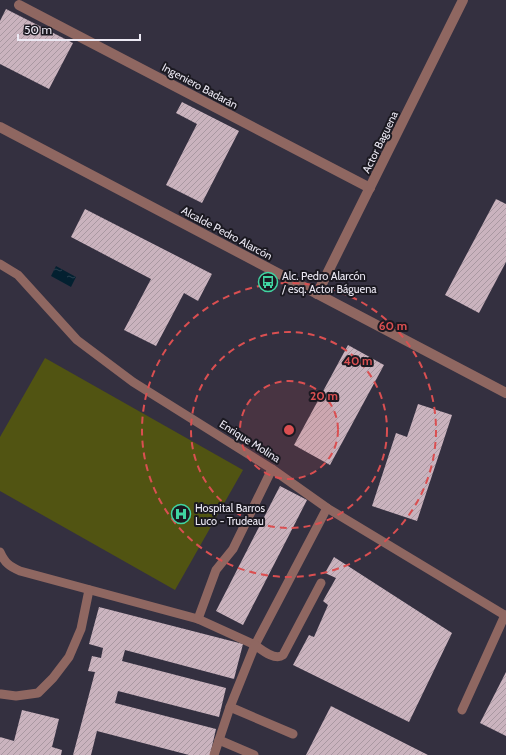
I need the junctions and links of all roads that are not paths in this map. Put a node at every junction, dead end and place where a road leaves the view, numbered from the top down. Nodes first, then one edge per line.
1 (463, 0) edge
2 (18, 6) dead end
3 (0, 127) edge
4 (370, 188) junction
5 (0, 264) edge
6 (317, 294) junction
7 (506, 393) edge
8 (272, 469) junction
9 (327, 508) junction
10 (0, 552) edge
11 (321, 583) dead end
12 (89, 590) junction
13 (505, 615) edge
14 (198, 618) junction
15 (255, 645) junction
16 (1, 694) edge
17 (230, 707) junction
18 (462, 710) dead end
19 (293, 734) dead end
20 (219, 740) junction
21 (214, 755) edge
22 (254, 755) edge

1 - 4 street, Actor Baguena
2 - 4 street, Ingeniero Badarán
3 - 6 street, Alcalde Pedro Alarcón
4 - 6 street, Actor Baguena
5 - 8 lane, Enrique Molina
6 - 7 street, Alcalde Pedro Alarcón
8 - 9 lane, Enrique Molina
8 - 14 lane
9 - 13 lane, Enrique Molina
9 - 15 lane
10 - 12 lane
11 - 15 lane
12 - 14 lane
12 - 16 lane
13 - 18 lane
14 - 15 lane
15 - 17 lane
17 - 19 lane
17 - 20 lane
20 - 21 lane
20 - 22 lane

